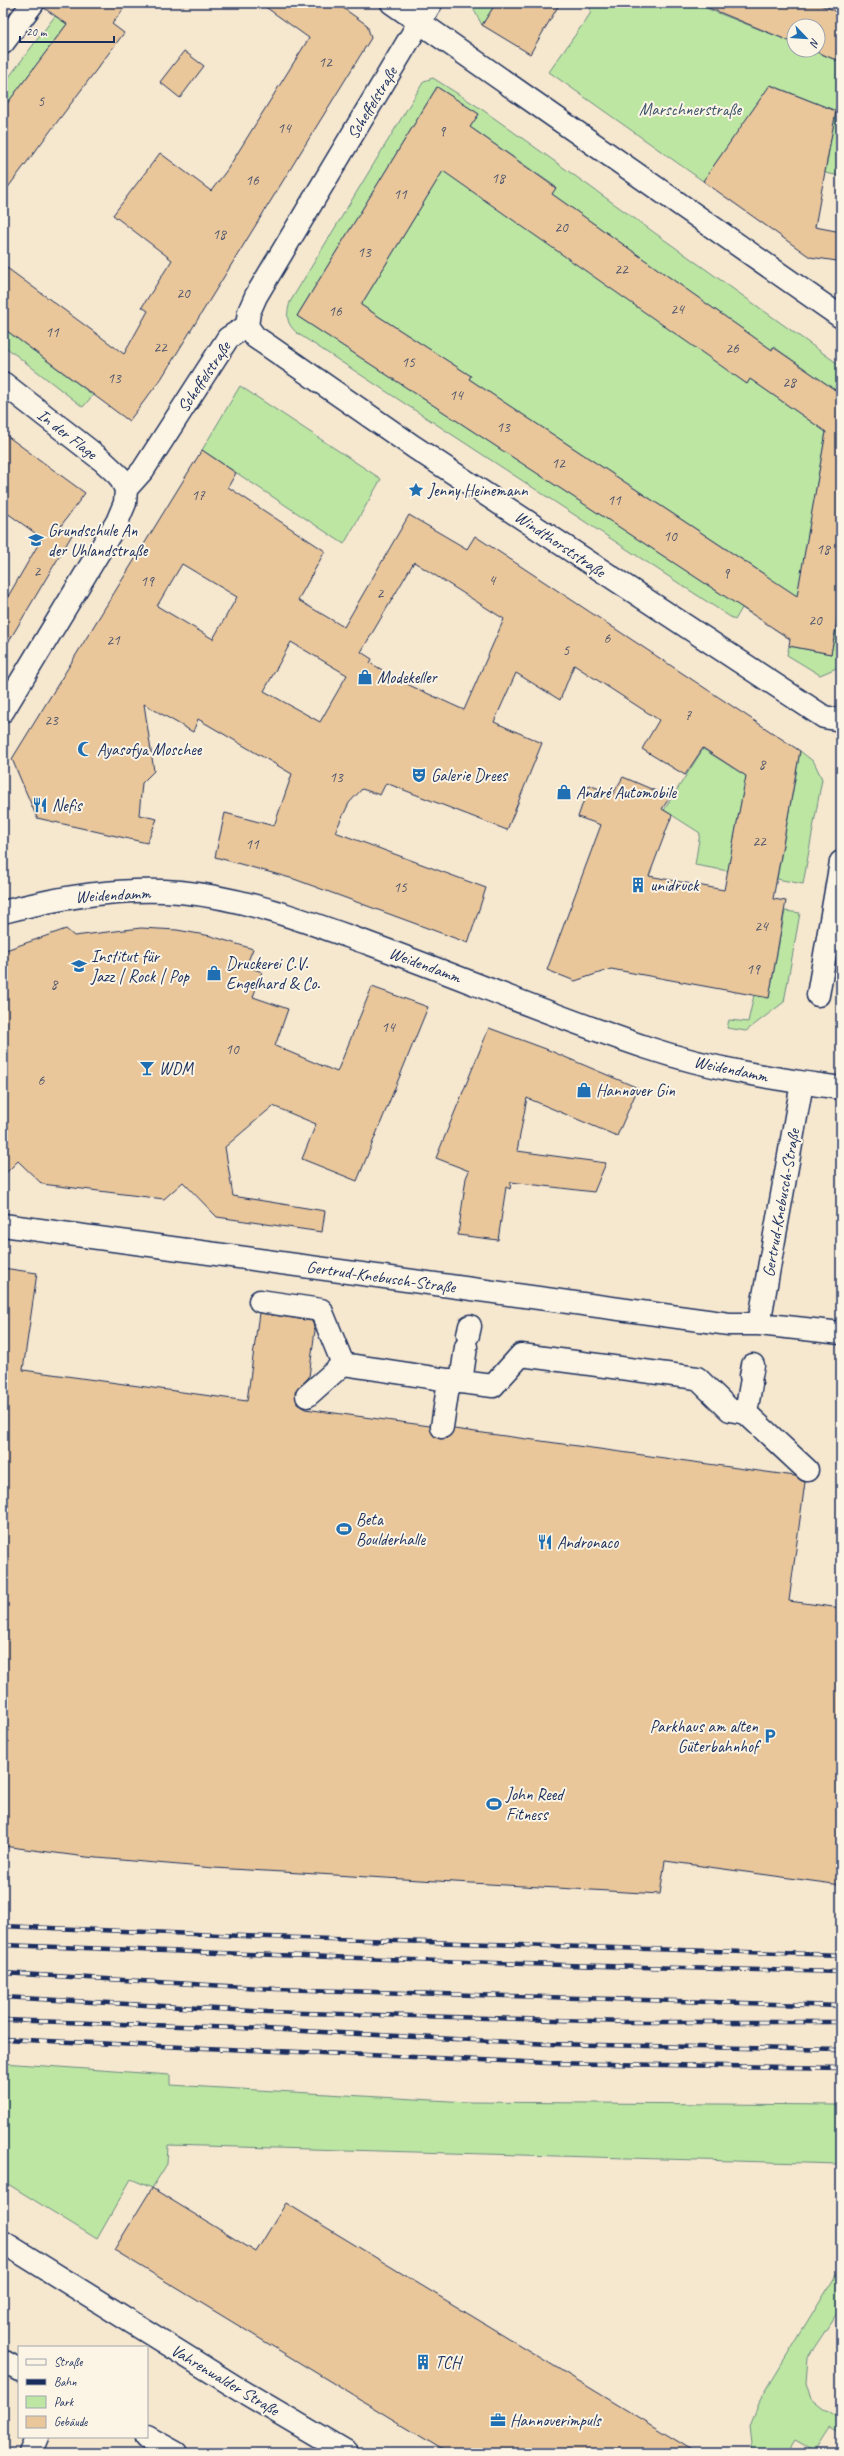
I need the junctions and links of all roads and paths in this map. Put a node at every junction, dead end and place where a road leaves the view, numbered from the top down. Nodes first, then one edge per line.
1 (32, 3) edge
2 (392, 3) edge
3 (431, 3) edge
4 (420, 24) junction
5 (3, 43) edge
6 (841, 317) edge
7 (247, 326) junction
8 (3, 383) edge
9 (126, 489) junction
10 (3, 711) edge
11 (841, 720) edge
12 (841, 862) edge
13 (3, 912) edge
14 (818, 995) dead end
15 (802, 1082) junction
16 (841, 1088) edge
17 (3, 1225) edge
18 (260, 1302) dead end
19 (759, 1324) junction
20 (841, 1333) edge
21 (468, 1336) dead end
22 (343, 1364) junction
23 (752, 1375) dead end
24 (455, 1381) junction
25 (306, 1396) dead end
26 (746, 1413) junction
27 (442, 1428) dead end
28 (807, 1470) dead end
29 (3, 2242) edge
30 (3, 2361) edge
31 (18, 2369) edge
32 (3, 2377) edge
33 (18, 2381) edge
34 (37, 2438) edge
35 (148, 2438) edge
36 (30, 2453) edge
37 (176, 2453) edge
38 (347, 2453) edge

1 - 5 street
2 - 4 street
3 - 4 street, Scheffelstraße
4 - 6 street
4 - 7 street, Scheffelstraße
7 - 9 street, Scheffelstraße
7 - 11 street, Windthorststraße
8 - 9 street, In der Flage
9 - 10 street
12 - 14 street
13 - 15 street, Weidendamm
15 - 16 street, Weidendamm
15 - 19 street, Gertrud-Knebusch-Straße
17 - 19 street, Gertrud-Knebusch-Straße
18 - 22 street
19 - 20 street, Gertrud-Knebusch-Straße
21 - 24 street
22 - 24 street
22 - 25 street
23 - 26 street
24 - 26 street
24 - 27 street
26 - 28 street
29 - 38 street, Vahrenwalder Straße
30 - 31 street
32 - 33 street
34 - 36 street
35 - 37 street

